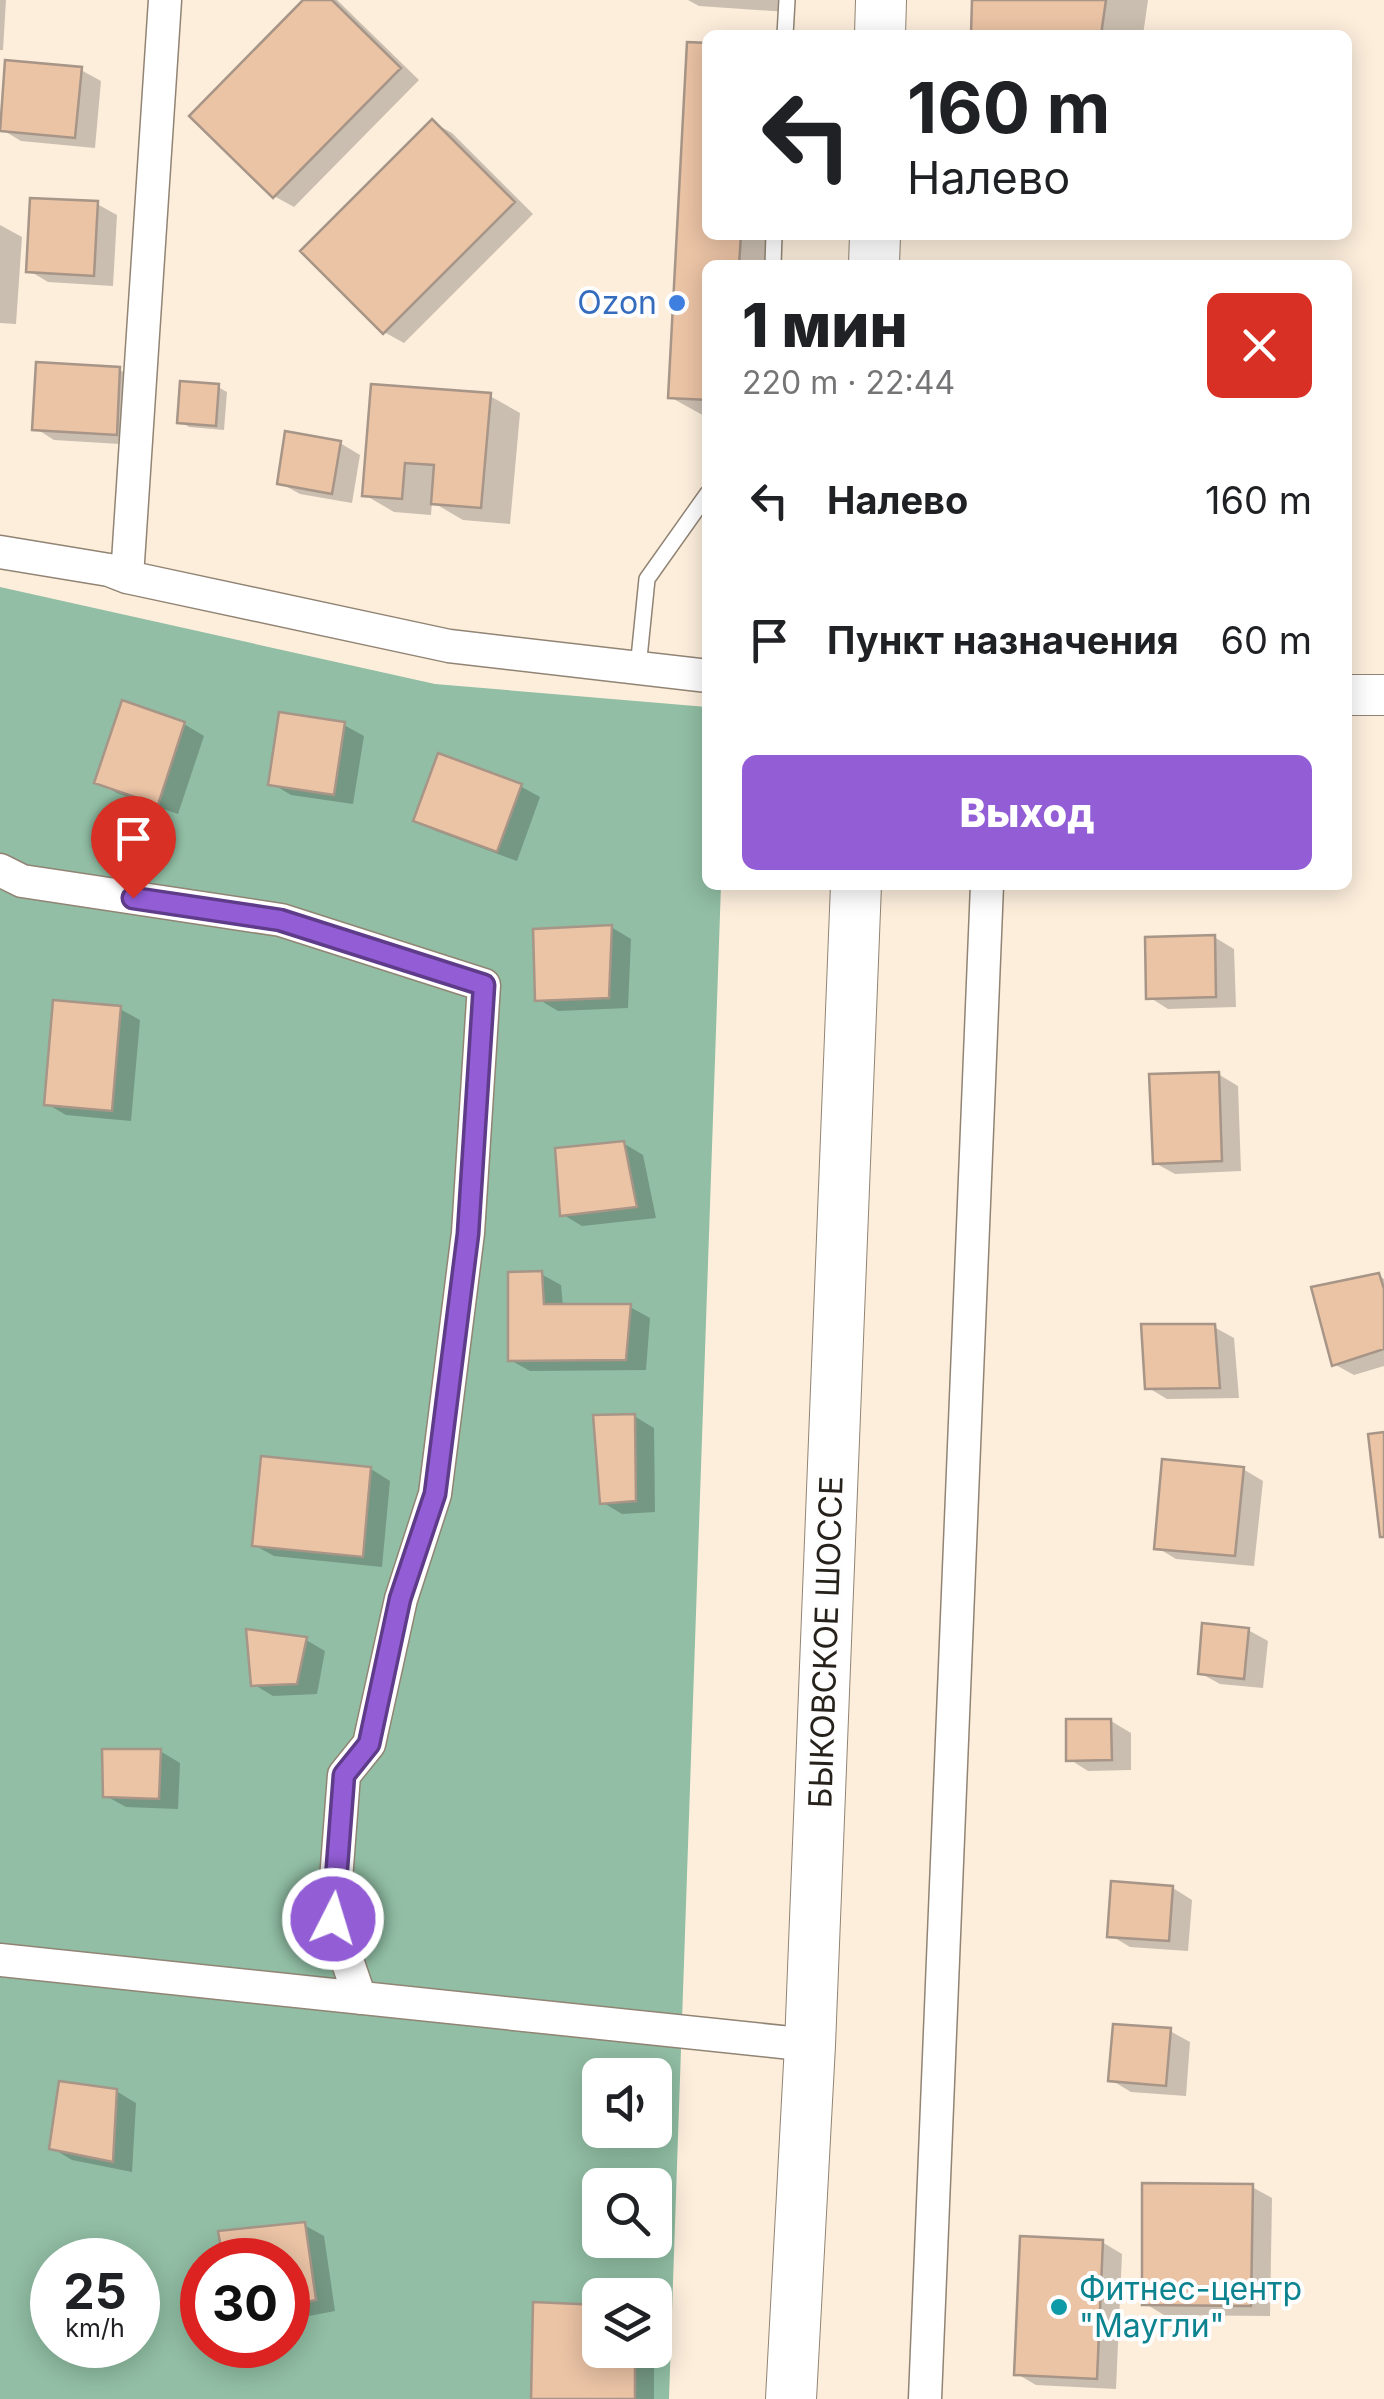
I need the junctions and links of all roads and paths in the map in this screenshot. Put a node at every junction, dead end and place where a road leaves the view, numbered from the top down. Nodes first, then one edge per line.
1 (165, 0) edge
2 (786, 0) edge
3 (882, 0) edge
4 (785, 30) edge
5 (880, 30) edge
6 (702, 501) edge
7 (0, 552) edge
8 (128, 577) junction
9 (638, 668) junction
10 (702, 675) edge
11 (1352, 695) edge
12 (1384, 695) edge
13 (0, 870) edge
14 (856, 890) edge
15 (987, 890) edge
16 (0, 1960) edge
17 (360, 1998) junction
18 (810, 2046) junction
19 (791, 2399) edge
20 (925, 2399) edge

1 - 8 street
2 - 4 lane
3 - 5 main road
6 - 9 lane
7 - 8 street
8 - 9 street
9 - 10 street
11 - 12 street
13 - 17 street
14 - 18 main road, БЫКОВСКОЕ ШОССЕ
15 - 20 street
16 - 17 street
17 - 18 street
18 - 19 main road, БЫКОВСКОЕ ШОССЕ

